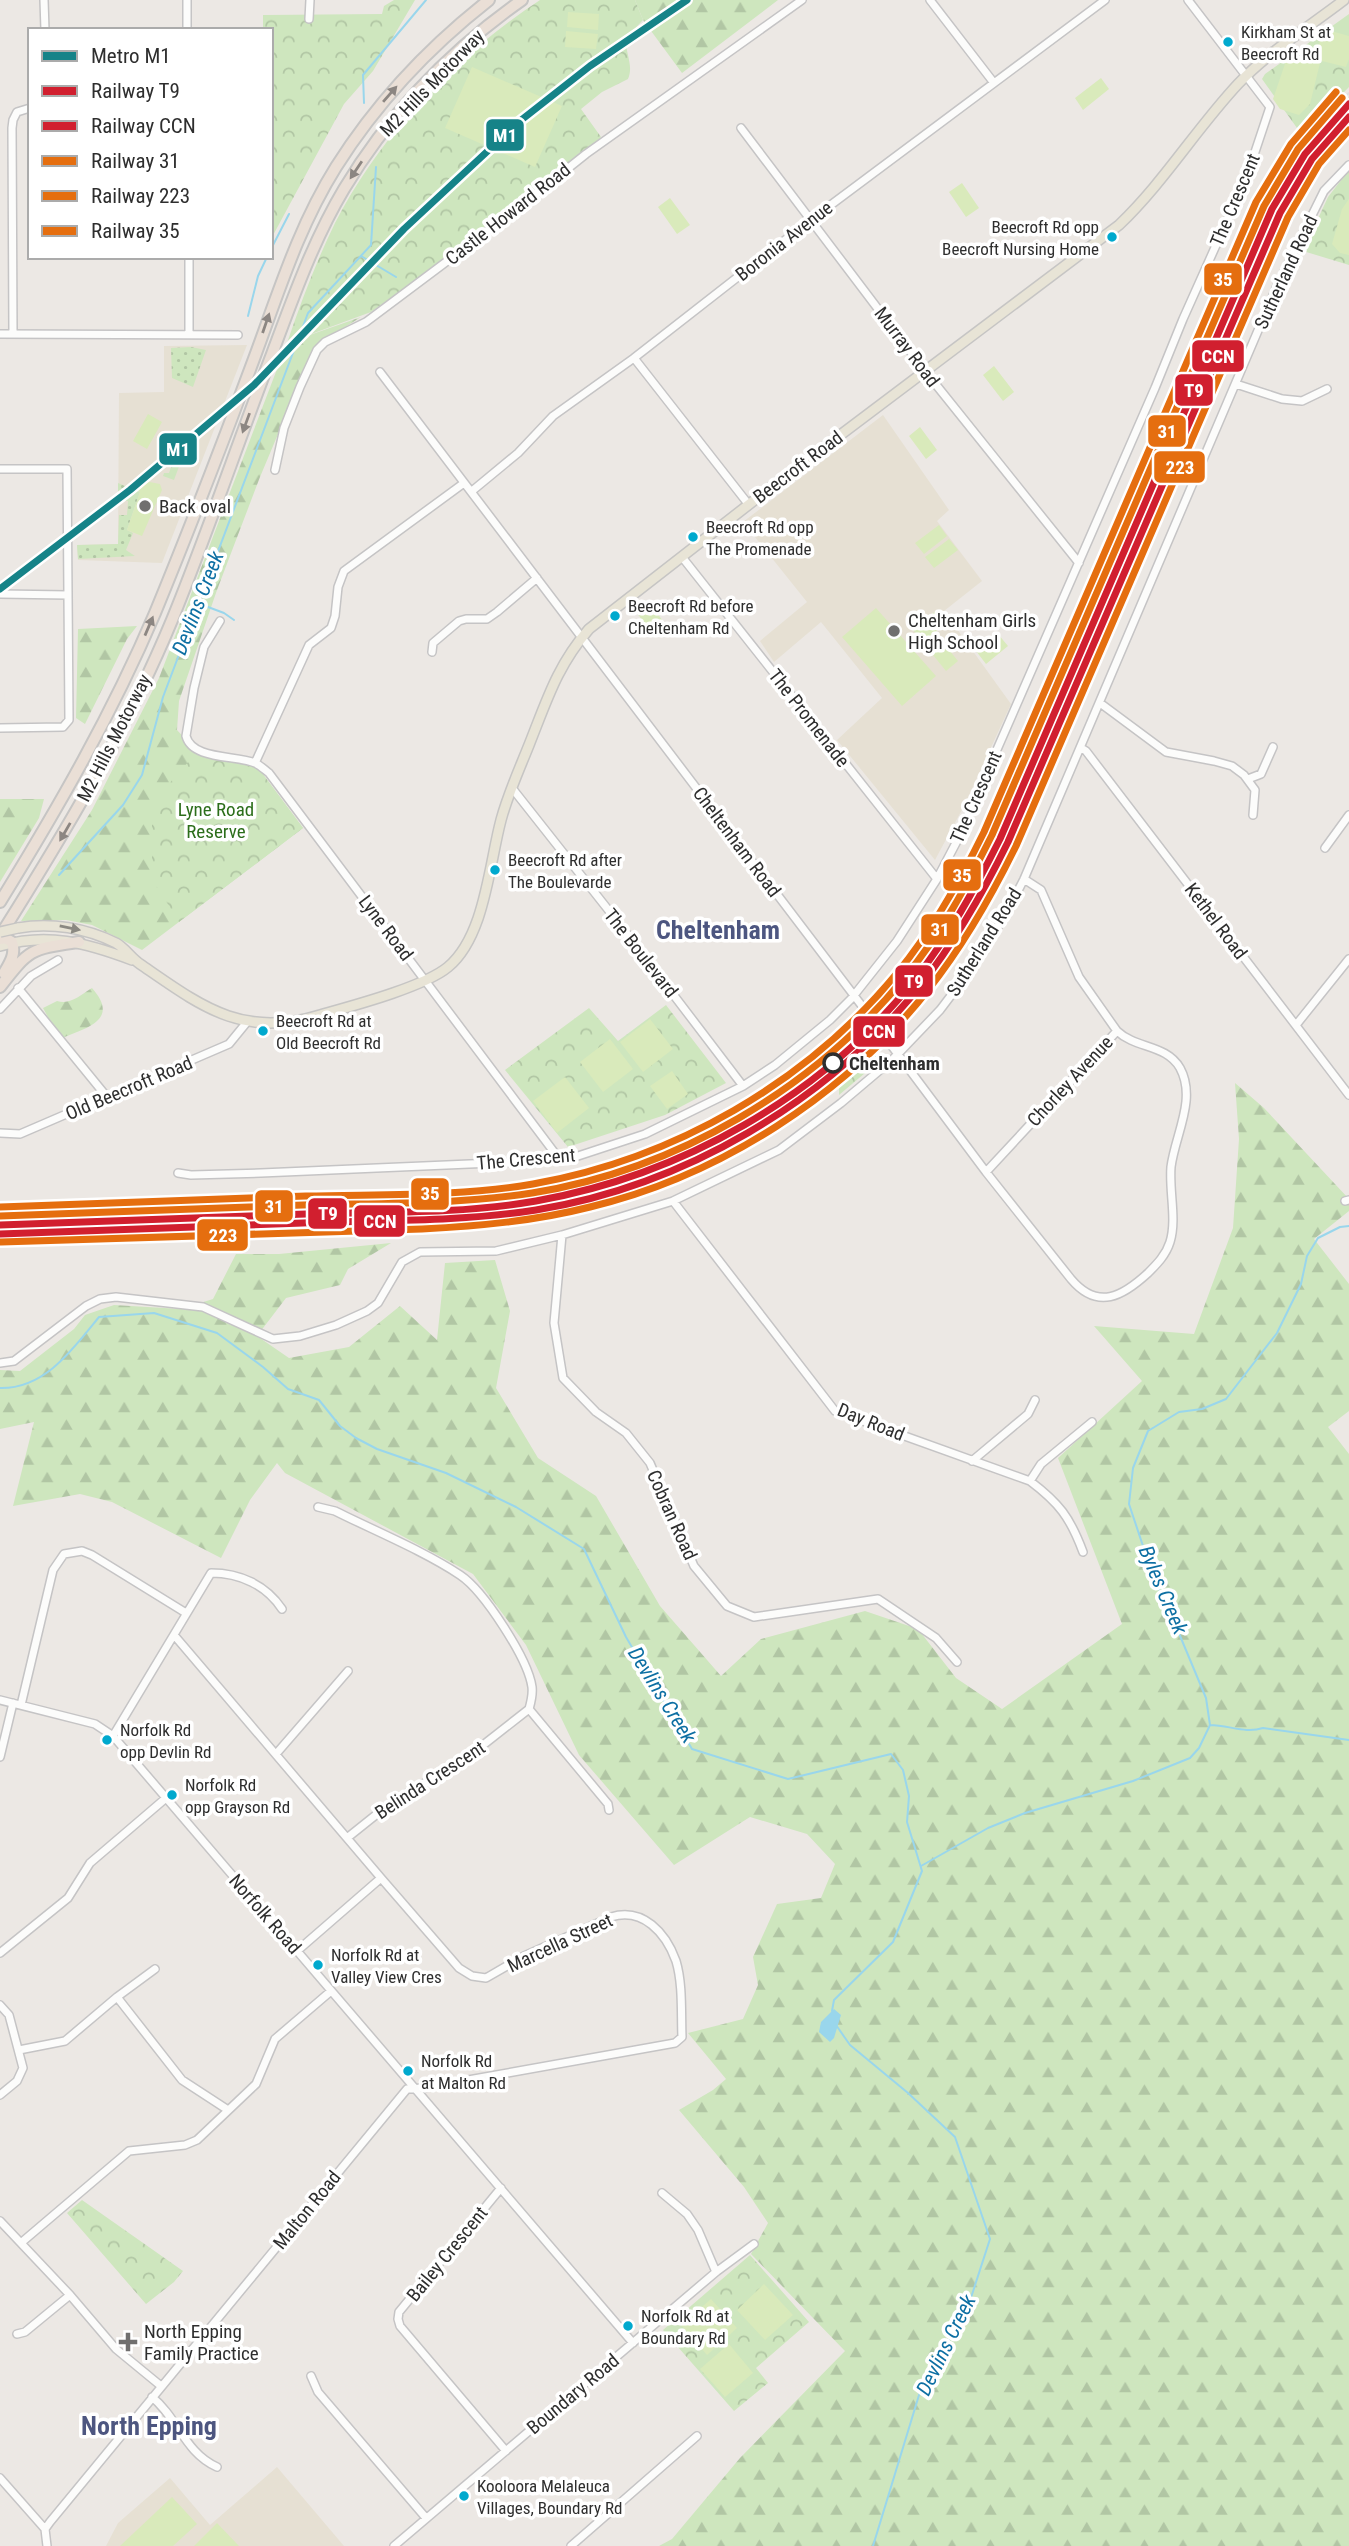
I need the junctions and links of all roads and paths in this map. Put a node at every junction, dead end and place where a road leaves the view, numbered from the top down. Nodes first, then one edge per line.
1 (44, 0) edge
2 (187, 0) edge
3 (310, 0) edge
4 (489, 0) edge
5 (522, 0) edge
6 (802, 0) edge
7 (930, 0) edge
8 (1105, 0) edge
9 (1188, 0) edge
10 (1344, 0) edge
11 (309, 19) dead end
12 (44, 28) edge
13 (187, 28) edge
14 (1245, 77) junction
15 (994, 83) junction
16 (28, 109) edge
17 (741, 128) dead end
18 (1349, 165) edge
19 (809, 221) junction
20 (189, 259) edge
21 (0, 334) edge
22 (13, 334) junction
23 (189, 335) junction
24 (238, 335) dead end
25 (634, 358) junction
26 (925, 370) junction
27 (380, 372) dead end
28 (1236, 384) junction
29 (1327, 389) dead end
30 (0, 469) edge
31 (275, 470) dead end
32 (464, 482) junction
33 (472, 491) junction
34 (749, 505) junction
35 (682, 557) junction
36 (1079, 563) junction
37 (537, 578) junction
38 (0, 594) edge
39 (68, 594) junction
40 (220, 621) dead end
41 (581, 638) junction
42 (432, 652) dead end
43 (1100, 703) junction
44 (0, 728) edge
45 (1273, 747) dead end
46 (1081, 748) junction
47 (255, 763) junction
48 (1248, 779) junction
49 (512, 788) junction
50 (1253, 815) dead end
51 (1349, 815) edge
52 (1325, 848) dead end
53 (937, 879) junction
54 (1024, 879) junction
55 (0, 902) edge
56 (6, 939) edge
57 (79, 942) junction
58 (0, 946) edge
59 (1349, 959) edge
60 (58, 960) dead end
61 (136, 962) junction
62 (0, 978) edge
63 (426, 980) junction
64 (0, 987) edge
65 (18, 988) junction
66 (854, 995) junction
67 (0, 1009) edge
68 (247, 1022) junction
69 (1296, 1025) junction
70 (1117, 1031) junction
71 (898, 1053) junction
72 (743, 1086) junction
73 (1349, 1096) edge
74 (107, 1097) junction
75 (0, 1133) edge
76 (560, 1160) junction
77 (986, 1172) junction
78 (178, 1173) dead end
79 (673, 1201) junction
80 (562, 1235) junction
81 (0, 1363) edge
82 (1035, 1400) dead end
83 (1092, 1422) dead end
84 (972, 1461) junction
85 (1030, 1481) junction
86 (318, 1507) dead end
87 (1083, 1552) dead end
88 (282, 1609) dead end
89 (186, 1613) junction
90 (174, 1635) junction
91 (957, 1662) dead end
92 (348, 1671) dead end
93 (0, 1700) edge
94 (17, 1704) junction
95 (530, 1709) junction
96 (113, 1736) junction
97 (276, 1754) junction
98 (0, 1757) edge
99 (166, 1798) junction
100 (609, 1810) dead end
101 (347, 1838) junction
102 (382, 1878) junction
103 (297, 1951) junction
104 (0, 1953) edge
105 (155, 1969) dead end
106 (331, 1991) junction
107 (117, 1997) junction
108 (0, 2005) edge
109 (675, 2043) joint
110 (19, 2050) junction
111 (416, 2088) junction
112 (0, 2095) edge
113 (228, 2110) junction
114 (501, 2188) junction
115 (662, 2193) dead end
116 (0, 2221) edge
117 (22, 2242) junction
118 (754, 2244) dead end
119 (716, 2272) junction
120 (70, 2295) junction
121 (17, 2334) dead end
122 (633, 2343) junction
123 (311, 2376) dead end
124 (161, 2386) junction
125 (152, 2397) junction
126 (697, 2436) dead end
127 (506, 2451) junction
128 (217, 2466) dead end
129 (0, 2478) edge
130 (426, 2518) junction
131 (46, 2529) junction
132 (47, 2546) edge
133 (394, 2546) edge
134 (570, 2546) edge

1 - 12 street
2 - 13 street
3 - 11 street
55 -> 4 highway, M2 Hills Motorway
5 -> 56 highway, M2 Hills Motorway
6 - 31 street, Castle Howard Road
7 - 15 street
8 - 15 street, Boronia Avenue
9 - 14 street
10 - 14 main road, Beecroft Road
14 - 26 main road, Beecroft Road
14 - 36 street, The Crescent
15 - 19 street, Boronia Avenue
16 - 22 street
17 - 19 street, Murray Road
18 - 28 street, Sutherland Road
19 - 25 street, Boronia Avenue
19 - 26 street, Murray Road
20 - 23 street
21 - 22 street
22 - 23 street
23 - 24 street
25 - 33 street, Boronia Avenue
25 - 34 street
26 - 34 main road, Beecroft Road
26 - 36 street, Murray Road
27 - 32 street, Cheltenham Road
28 - 29 street
28 - 43 street, Sutherland Road
30 - 39 street
32 - 33 street, Cheltenham Road
32 - 47 street
33 - 37 street, Cheltenham Road
34 - 35 main road, Beecroft Road
35 - 41 main road, Beecroft Road
35 - 53 street, The Promenade
36 - 53 street, The Crescent
37 - 41 street, Cheltenham Road
37 - 42 street
38 - 39 street
39 - 44 street
40 - 47 street
41 - 49 main road, Beecroft Road
41 - 66 street, Cheltenham Road
43 - 46 street, Sutherland Road
43 - 48 street
45 - 48 street
46 - 54 street, Sutherland Road
46 - 69 street, Kethel Road
47 - 63 street, Lyne Road
48 - 50 street
49 - 63 main road, Beecroft Road
49 - 72 street, The Boulevard
51 - 52 street
53 - 66 street, The Crescent
54 - 70 street, Chorley Avenue
54 - 71 street, Sutherland Road
56 - 57 main road, Beecroft Road
56 - 58 main road, Beecroft Road
56 -> 61 main road, Beecroft Road, bridge
56 - 62 highway, M2 Hills Motorway
57 - 61 main road, Beecroft Road
57 - 64 highway
59 - 69 street
60 - 65 street
61 - 68 main road, Beecroft Road
63 - 68 main road, Beecroft Road
63 - 76 street, Lyne Road
65 - 67 street
65 - 74 street
66 - 71 street, Cheltenham Road, bridge
66 - 72 street, The Crescent
68 - 74 street, Old Beecroft Road
69 - 73 street, Kethel Road
70 - 77 street, Chorley Avenue
70 - 77 street, Cheltenham Road
71 - 77 street, Cheltenham Road
71 - 79 street, Sutherland Road
72 - 76 street, The Crescent
74 - 75 street, Old Beecroft Road
76 - 78 street, The Crescent
79 - 80 street, Sutherland Road
79 - 84 street, Day Road
80 - 81 street, Sutherland Road
80 - 91 street, Cobran Road
82 - 84 street
83 - 85 street
84 - 85 street, Day Road
85 - 87 street, Day Road
86 - 95 street
88 - 89 street
89 - 90 street
89 - 94 street
90 - 96 street
90 - 97 street
92 - 97 street
93 - 94 street, Norfolk Road
94 - 96 street, Norfolk Road
94 - 98 street
95 - 100 street
95 - 101 street, Belinda Crescent
96 - 99 street, Norfolk Road
97 - 101 street
99 - 103 street, Norfolk Road
99 - 104 street
101 - 102 street
102 - 103 street
102 - 109 street, Marcella Street
103 - 106 street, Norfolk Road
105 - 107 street
106 - 111 street, Norfolk Road
106 - 113 street
107 - 110 street
107 - 113 street
108 - 110 street
109 - 111 street, Malton Road
110 - 112 street
111 - 114 street, Norfolk Road
111 - 124 street, Malton Road
113 - 117 street
114 - 122 street, Norfolk Road
114 - 127 street, Bailey Crescent
115 - 119 street
116 - 117 street
117 - 120 street
118 - 119 street, Boundary Road
119 - 122 street, Boundary Road
120 - 121 street
120 - 124 street
122 - 127 street, Boundary Road
123 - 130 street
124 - 125 street, Malton Road
125 - 128 street
125 - 131 street, Malton Road
126 - 134 street
127 - 130 street, Boundary Road
129 - 131 street
130 - 133 street, Boundary Road
131 - 132 street

